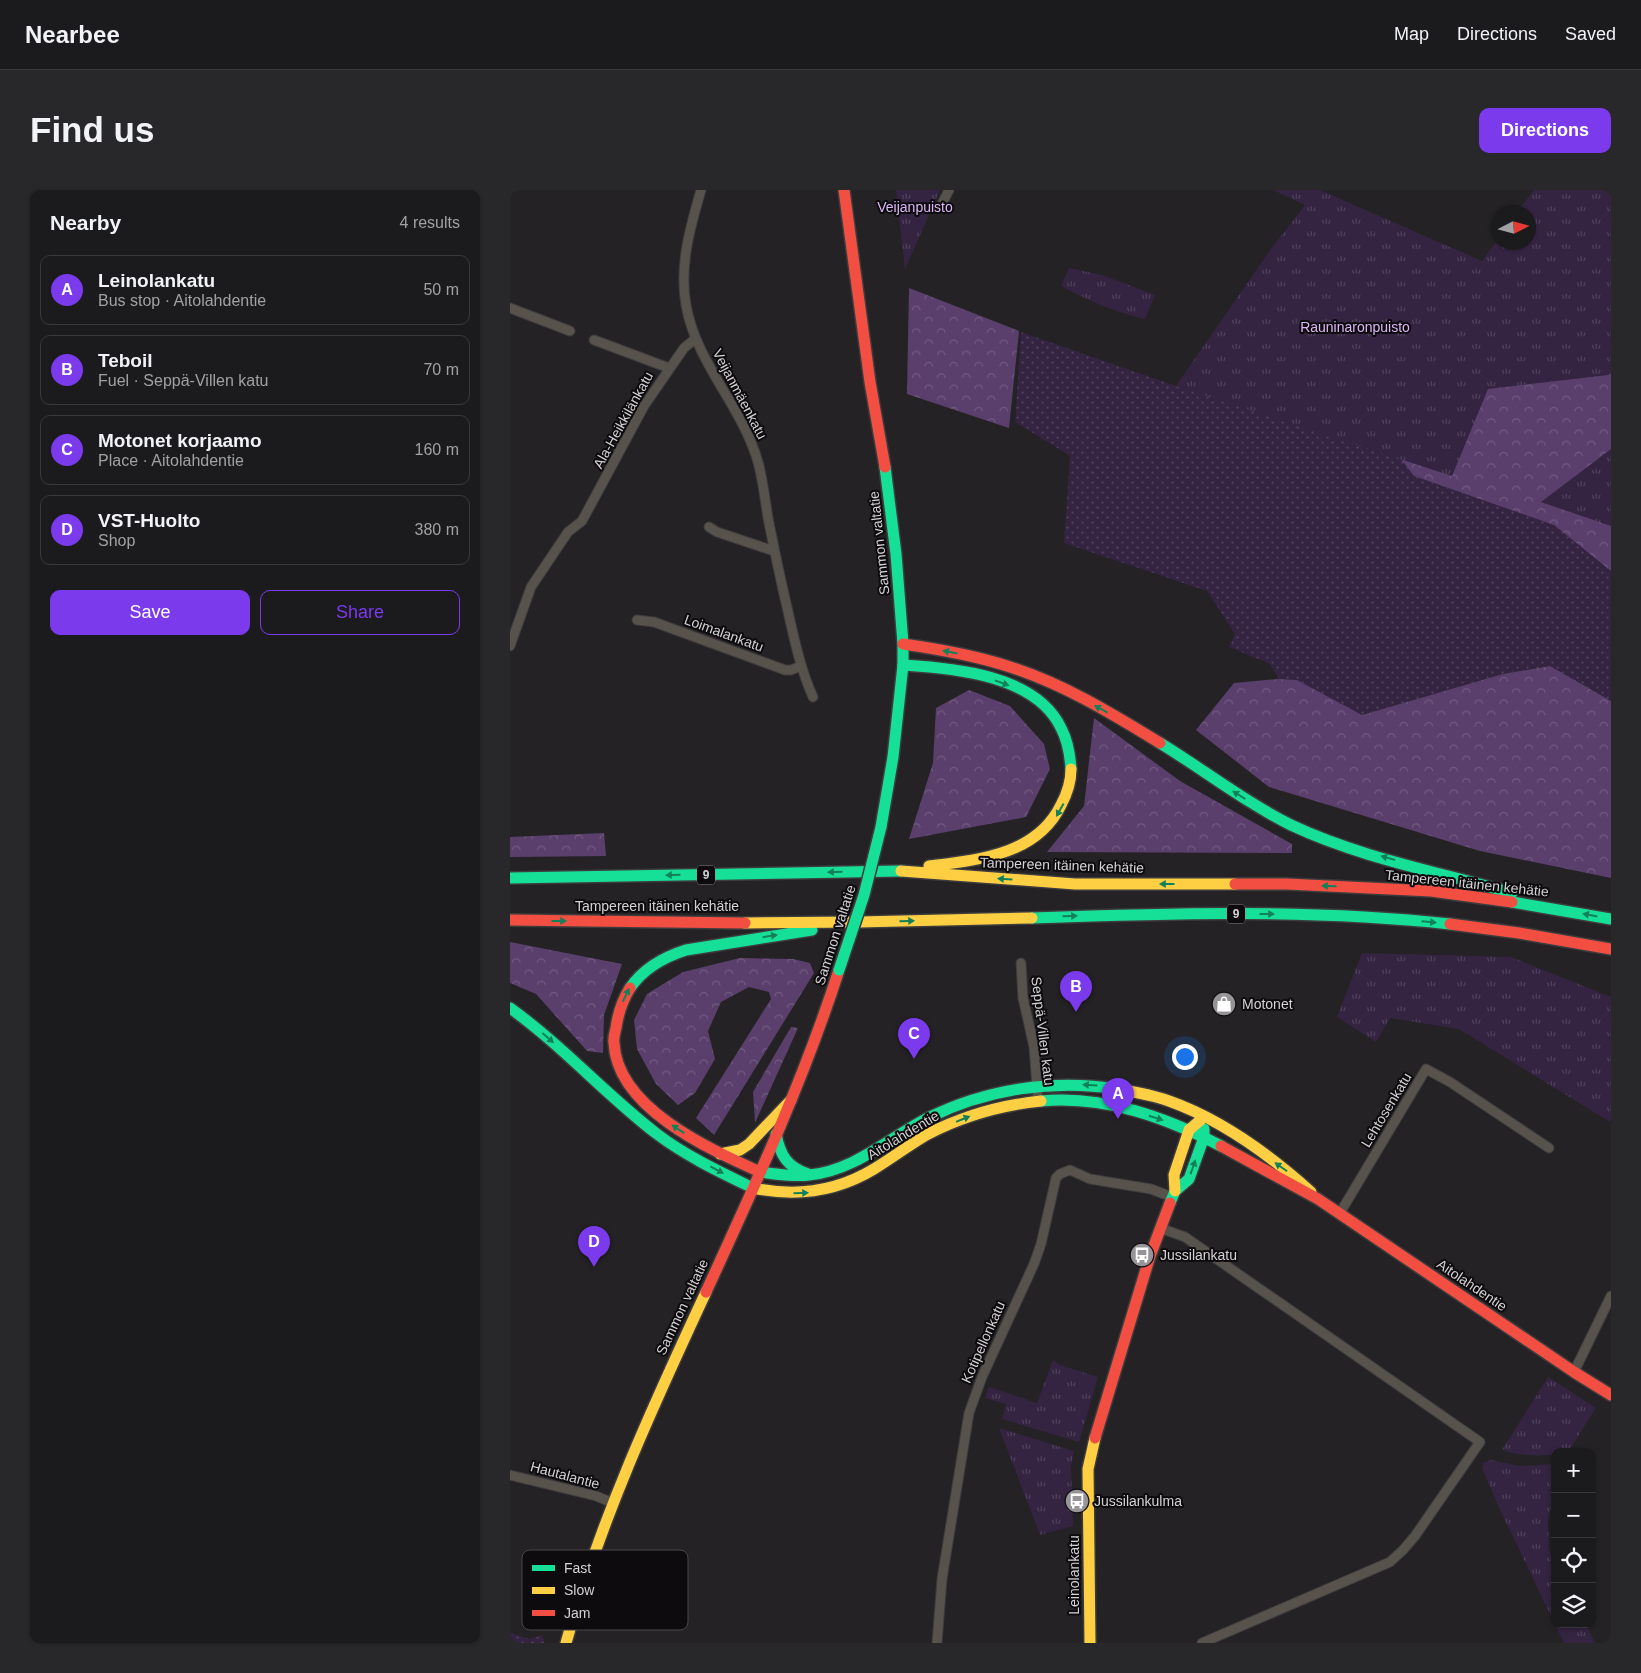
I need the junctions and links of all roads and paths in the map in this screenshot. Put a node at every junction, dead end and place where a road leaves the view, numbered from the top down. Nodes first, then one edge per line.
1 (701, 190) edge
2 (844, 190) edge
3 (949, 190) edge
4 (941, 206) dead end
5 (510, 308) edge
6 (570, 331) dead end
7 (696, 339) junction
8 (594, 340) dead end
9 (669, 368) junction
10 (709, 526) dead end
11 (774, 552) junction
12 (637, 620) dead end
13 (903, 644) junction
14 (510, 646) edge
15 (903, 665) junction
16 (801, 666) junction
17 (813, 698) dead end
18 (901, 871) junction
19 (510, 878) edge
20 (1569, 910) junction
21 (1611, 919) edge
22 (510, 920) edge
23 (858, 922) junction
24 (1611, 949) edge
25 (1021, 963) dead end
26 (510, 1008) edge
27 (1037, 1086) junction
28 (791, 1100) junction
29 (1038, 1102) junction
30 (1204, 1117) junction
31 (1189, 1130) junction
32 (776, 1134) junction
33 (1204, 1137) junction
34 (1549, 1148) dead end
35 (720, 1154) junction
36 (760, 1172) junction
37 (813, 1175) junction
38 (753, 1188) junction
39 (1173, 1194) junction
40 (1318, 1199) junction
41 (1340, 1213) junction
42 (1160, 1228) junction
43 (1611, 1296) edge
44 (1574, 1372) junction
45 (1611, 1395) edge
46 (510, 1474) edge
47 (612, 1503) junction
48 (595, 1550) edge
49 (570, 1630) edge
50 (566, 1643) edge
51 (937, 1643) edge
52 (1090, 1643) edge
53 (1202, 1643) edge

1 - 7 street, Veijanmäenkatu
2 - 13 main road, Sammon valtatie
3 - 4 street
5 - 6 street
7 - 9 street, Ala-Heikkilänkatu
7 - 11 street, Veijanmäenkatu
8 - 9 street
9 - 14 street, Ala-Heikkilänkatu
10 - 11 street
11 - 16 street, Veijanmäenkatu
12 - 16 street, Loimalankatu
13 - 15 main road, Sammon valtatie
20 -> 13 main road
15 -> 18 main road
15 - 28 main road, Sammon valtatie, bridge
16 - 17 street, Veijanmäenkatu
18 -> 19 main road, Tampereen itäinen kehätie / 9
20 -> 18 main road, Tampereen itäinen kehätie / 9
21 -> 20 main road, Tampereen itäinen kehätie / 9
22 -> 23 main road, Tampereen itäinen kehätie / 9
23 -> 24 main road, Tampereen itäinen kehätie / 9
35 -> 23 main road, Aitolahdentie
25 - 27 street, Seppä-Villen katu
26 -> 38 main road, Aitolahdentie
27 - 29 street, Seppä-Villen katu
30 -> 27 main road, Aitolahdentie
27 - 37 main road, Aitolahdentie
28 - 32 main road, Sammon valtatie
28 - 35 main road
29 -> 31 main road, Aitolahdentie
38 -> 29 main road, Aitolahdentie
30 - 31 main road
30 - 33 main road, Leinolankatu
40 -> 30 main road, Aitolahdentie
31 - 33 main road, Aitolahdentie
31 - 39 main road, Leinolankatu
32 - 36 main road, Sammon valtatie
32 - 37 main road
39 -> 33 main road, Leinolankatu
33 - 40 main road, Aitolahdentie
34 - 41 street, Lehtosenkatu
35 - 36 main road, Aitolahdentie
36 - 37 main road, Aitolahdentie
36 - 38 main road, Sammon valtatie
38 - 47 main road, Sammon valtatie
39 - 42 main road, Leinolankatu
39 - 51 street, Kotipellonkatu
40 - 41 main road, Aitolahdentie
41 - 44 main road, Aitolahdentie
42 - 52 main road, Leinolankatu
42 - 53 street
43 - 44 street
44 - 45 main road, Aitolahdentie
46 - 47 street, Hautalantie
47 - 48 main road, Sammon valtatie
49 - 50 main road, Sammon valtatie

